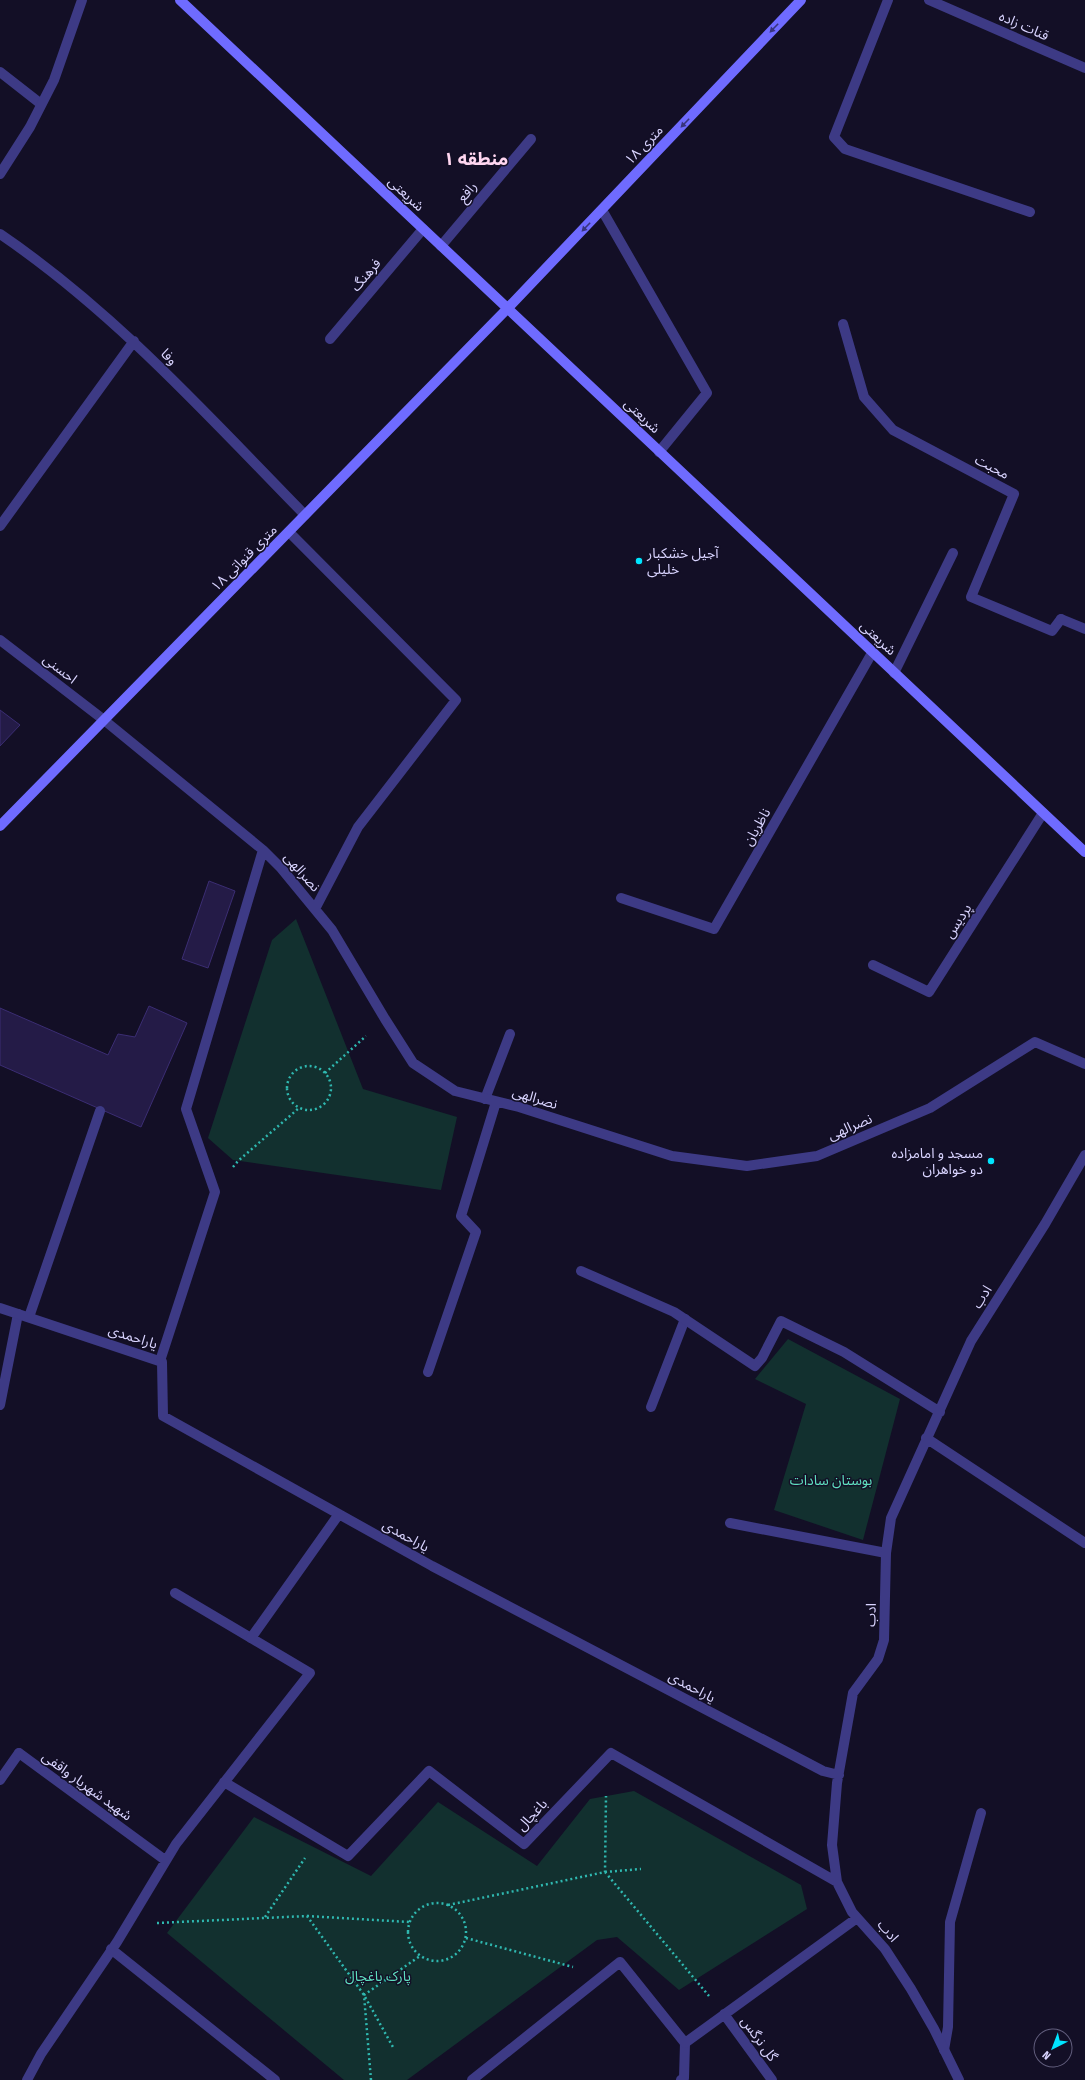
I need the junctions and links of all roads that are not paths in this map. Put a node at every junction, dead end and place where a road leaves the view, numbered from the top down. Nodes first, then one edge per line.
1 (82, 0) edge
2 (180, 0) edge
3 (801, 0) edge
4 (888, 0) edge
5 (929, 0) edge
6 (1085, 68) edge
7 (0, 72) edge
8 (41, 104) junction
9 (531, 139) dead end
10 (0, 174) edge
11 (602, 210) junction
12 (1030, 212) dead end
13 (423, 229) junction
14 (0, 234) edge
15 (441, 246) junction
16 (507, 309) junction
17 (843, 324) dead end
18 (330, 339) dead end
19 (134, 341) junction
20 (659, 452) junction
21 (305, 515) junction
22 (0, 526) edge
23 (289, 532) junction
24 (953, 554) dead end
25 (1085, 629) edge
26 (0, 640) edge
27 (872, 653) junction
28 (894, 673) junction
29 (104, 720) junction
30 (1043, 813) junction
31 (0, 826) edge
32 (263, 850) junction
33 (1085, 852) edge
34 (621, 898) dead end
35 (315, 909) junction
36 (873, 965) dead end
37 (510, 1034) dead end
38 (1085, 1064) edge
39 (485, 1099) junction
40 (496, 1102) junction
41 (100, 1111) dead end
42 (1085, 1155) edge
43 (581, 1271) dead end
44 (0, 1308) edge
45 (18, 1314) junction
46 (29, 1317) junction
47 (685, 1319) junction
48 (160, 1361) junction
49 (428, 1372) dead end
50 (0, 1406) edge
51 (651, 1407) dead end
52 (940, 1412) junction
53 (926, 1438) junction
54 (339, 1514) junction
55 (730, 1523) dead end
56 (1085, 1543) edge
57 (886, 1553) junction
58 (175, 1594) dead end
59 (251, 1638) junction
60 (839, 1775) junction
61 (0, 1780) edge
62 (224, 1782) junction
63 (981, 1813) dead end
64 (165, 1860) junction
65 (837, 1882) junction
66 (857, 1918) junction
67 (112, 1950) junction
68 (724, 2014) junction
69 (684, 2043) junction
70 (944, 2050) junction
71 (27, 2080) edge
72 (275, 2080) edge
73 (472, 2080) edge
74 (681, 2080) edge
75 (772, 2080) edge
76 (959, 2080) edge

1 - 8 street
2 - 13 street, شریعتی
3 -> 11 street, ۱۸ متری
4 - 12 street
5 - 6 street, قنات زاده
7 - 8 street
8 - 10 street
9 - 15 street, رافع
11 -> 16 street, ۱۸ متری
11 - 20 street
13 - 15 street, شریعتی
13 - 18 street, فرهنگ
14 - 19 street, وفا
15 - 16 street, شریعتی
16 - 20 street, شریعتی
16 - 21 street, ۱۸ متری قنواتی
17 - 25 street, محبت
19 - 21 street, وفا
19 - 22 street
20 - 27 street, شریعتی
21 - 23 street, ۱۸ متری قنواتی
23 - 29 street, ۱۸ متری قنواتی
23 - 35 street
24 - 28 street
26 - 29 street, احسنی
27 - 28 street, شریعتی
27 - 34 street, ناظریان
28 - 30 street, شریعتی
29 - 31 street, ۱۸ متری قنواتی
29 - 32 street, نصرالهی
30 - 33 street, شریعتی
30 - 36 street, پردیس
32 - 35 street, نصرالهی
32 - 48 street
35 - 39 street, نصرالهی
37 - 39 street
38 - 40 street, نصرالهی
39 - 40 street, نصرالهی
40 - 49 street
41 - 46 street
42 - 52 street, ادب
43 - 47 street
44 - 45 street, یاراحمدی
45 - 46 street, یاراحمدی
45 - 50 street
46 - 48 street, یاراحمدی
47 - 51 street
47 - 52 street
48 - 54 street, یاراحمدی
52 - 53 street, ادب
53 - 56 street
53 - 57 street, ادب
54 - 59 street
54 - 60 street, یاراحمدی
55 - 57 street
57 - 60 street, ادب
58 - 59 street
59 - 62 street
60 - 65 street, ادب
61 - 64 street, شهید شهریار واقفی
62 - 64 street
62 - 65 street, باغچال
63 - 70 street
64 - 67 street
65 - 66 street, ادب
66 - 68 street
66 - 70 street, ادب
67 - 71 street
67 - 72 street
68 - 69 street
68 - 75 street, گل نرگس
69 - 73 street
69 - 74 street
70 - 76 street, ادب

